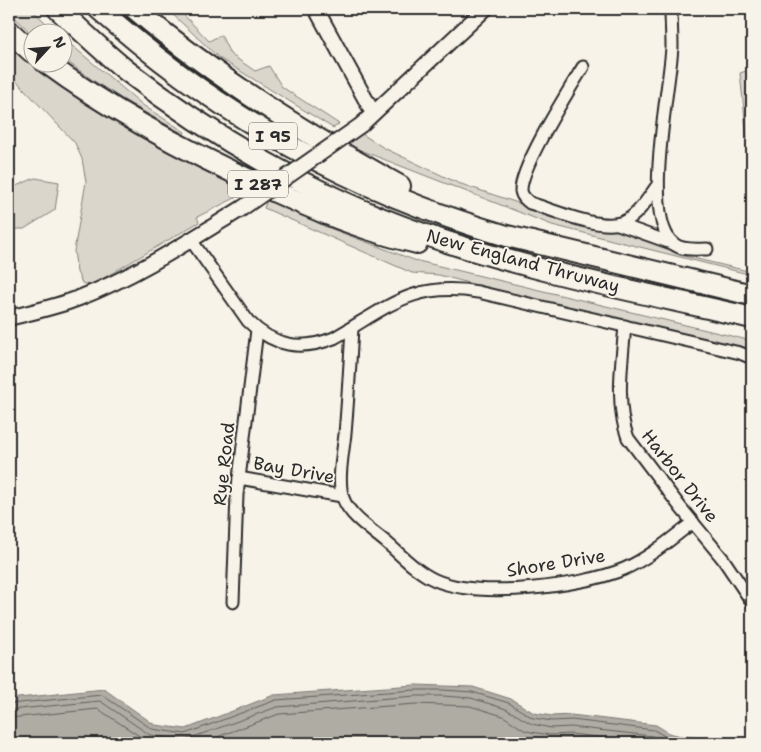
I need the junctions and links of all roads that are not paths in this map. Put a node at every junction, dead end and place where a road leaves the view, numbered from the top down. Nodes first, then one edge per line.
1 (46, 9) edge
2 (58, 9) edge
3 (99, 9) edge
4 (135, 9) edge
5 (146, 9) edge
6 (316, 9) edge
7 (485, 9) edge
8 (671, 9) edge
9 (9, 31) edge
10 (91, 39) junction
11 (22, 43) edge
12 (176, 43) junction
13 (583, 67) dead end
14 (59, 72) edge
15 (373, 113) junction
16 (657, 186) junction
17 (618, 224) junction
18 (469, 225) junction
19 (191, 240) junction
20 (674, 244) junction
21 (707, 249) dead end
22 (490, 256) junction
23 (752, 294) edge
24 (9, 318) edge
25 (752, 318) edge
26 (625, 326) junction
27 (352, 328) junction
28 (257, 330) junction
29 (752, 358) edge
30 (239, 478) junction
31 (342, 496) junction
32 (692, 522) junction
33 (233, 602) dead end
34 (752, 602) edge

1 - 10 highway
2 - 10 highway, New England Thruway / I 95
3 - 18 highway, New England Thruway / I 95
4 - 12 highway
5 - 12 highway
6 - 15 street
7 - 15 street
8 - 16 street
9 - 11 highway
10 - 22 highway, New England Thruway / I 95
12 - 18 highway
13 - 17 street
14 - 22 highway, I 287
15 - 19 street, bridge
16 - 17 street
16 - 20 street
17 - 20 street
18 - 23 highway, New England Thruway / I 95
19 - 24 street
19 - 28 street
20 - 21 street
22 - 25 highway, New England Thruway / I 95
26 - 27 street
26 - 29 street
26 - 32 street, Harbor Drive
27 - 28 street
27 - 31 street
28 - 30 street, Rye Road
30 - 31 street, Bay Drive
30 - 33 street, Rye Road
31 - 32 street, Shore Drive
32 - 34 street, Harbor Drive

